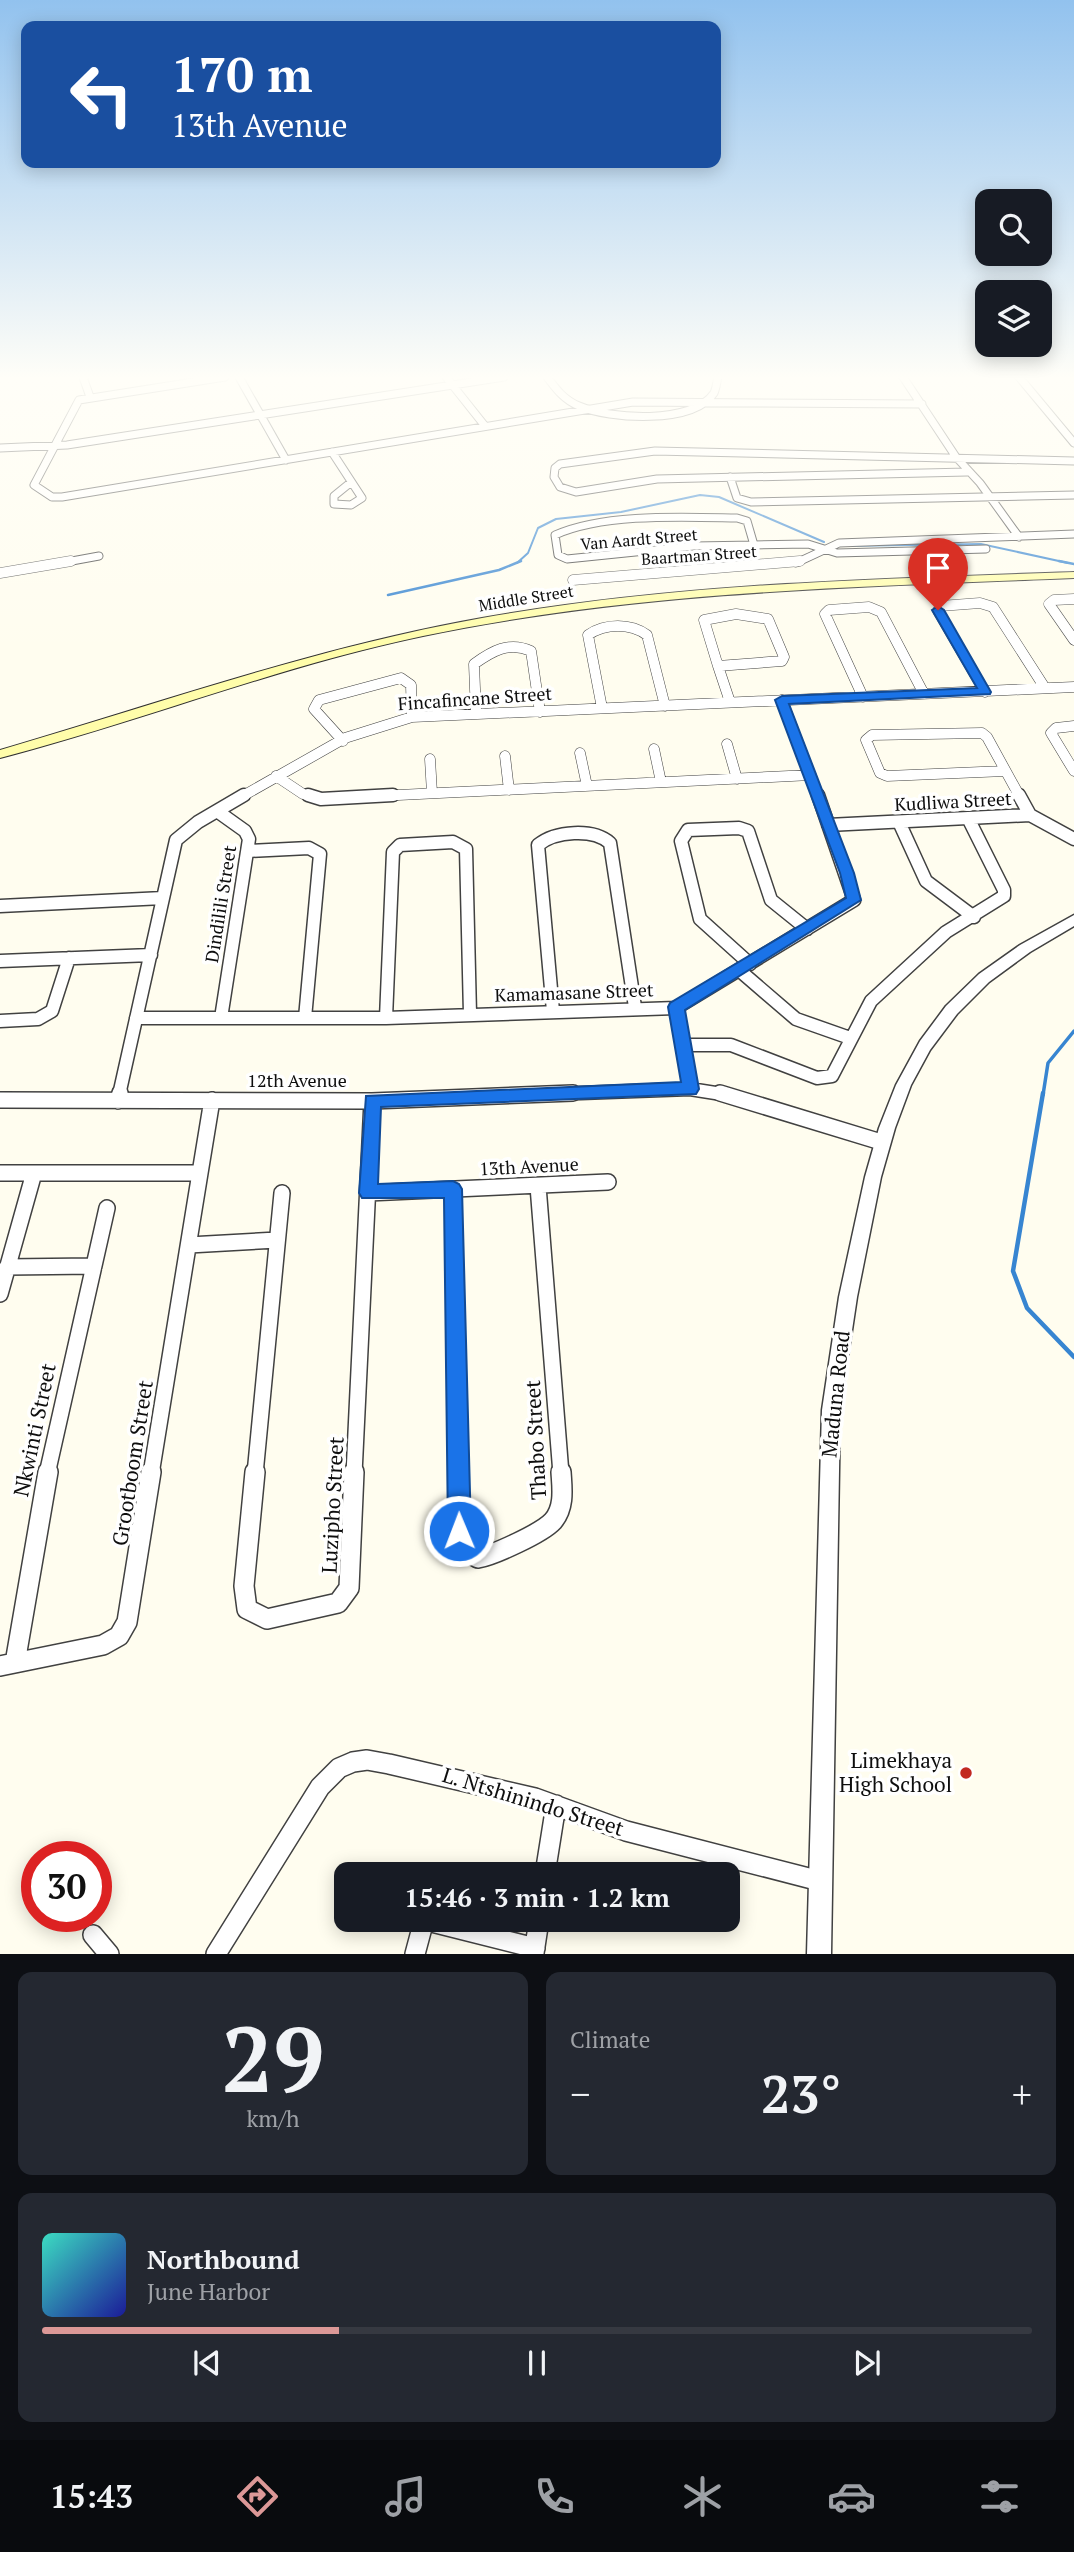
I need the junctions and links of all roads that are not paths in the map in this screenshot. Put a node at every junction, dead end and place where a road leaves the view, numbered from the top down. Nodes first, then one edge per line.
1 (42, 468) edge
2 (235, 468) edge
3 (341, 468) edge
4 (555, 468) edge
5 (964, 468) edge
6 (967, 472) junction
7 (730, 477) junction
8 (350, 483) dead end
9 (1074, 495) edge
10 (990, 497) junction
11 (1074, 534) edge
12 (1019, 537) junction
13 (754, 545) junction
14 (825, 550) junction
15 (986, 550) dead end
16 (99, 556) dead end
17 (0, 573) edge
18 (1074, 575) edge
19 (573, 580) dead end
20 (1074, 599) edge
21 (1074, 640) edge
22 (718, 666) junction
23 (1074, 687) edge
24 (1045, 688) junction
25 (985, 692) junction
26 (924, 694) junction
27 (863, 697) junction
28 (782, 700) junction
29 (730, 702) junction
30 (666, 706) junction
31 (602, 708) junction
32 (540, 712) junction
33 (476, 714) junction
34 (412, 718) junction
35 (1074, 726) edge
36 (343, 741) junction
37 (727, 744) dead end
38 (654, 749) dead end
39 (580, 753) dead end
40 (0, 754) edge
41 (505, 756) dead end
42 (430, 758) dead end
43 (1005, 771) junction
44 (1074, 771) edge
45 (811, 775) junction
46 (276, 776) junction
47 (737, 779) junction
48 (661, 782) junction
49 (587, 786) junction
50 (509, 790) junction
51 (432, 793) junction
52 (217, 811) junction
53 (1030, 815) junction
54 (968, 818) junction
55 (899, 822) junction
56 (828, 825) junction
57 (1074, 839) edge
58 (248, 851) junction
59 (163, 898) junction
60 (0, 905) edge
61 (974, 917) junction
62 (1074, 919) edge
63 (807, 929) junction
64 (151, 955) junction
65 (69, 958) junction
66 (0, 961) edge
67 (744, 967) junction
68 (635, 1007) junction
69 (676, 1007) junction
70 (553, 1011) junction
71 (470, 1014) junction
72 (136, 1018) junction
73 (221, 1018) junction
74 (304, 1018) junction
75 (386, 1018) junction
76 (0, 1021) edge
77 (850, 1038) junction
78 (684, 1045) junction
79 (690, 1089) junction
80 (0, 1100) edge
81 (212, 1100) junction
82 (118, 1101) junction
83 (372, 1101) junction
84 (881, 1142) junction
85 (34, 1173) junction
86 (200, 1173) junction
87 (0, 1174) edge
88 (608, 1182) dead end
89 (538, 1186) junction
90 (453, 1189) junction
91 (282, 1193) dead end
92 (368, 1193) junction
93 (107, 1208) dead end
94 (277, 1240) junction
95 (189, 1245) junction
96 (94, 1266) junction
97 (8, 1267) junction
98 (0, 1294) edge
99 (7, 1665) edge
100 (556, 1805) junction
101 (547, 1862) edge
102 (820, 1881) junction
103 (537, 1932) edge
104 (93, 1935) dead end
105 (534, 1951) edge
106 (109, 1954) edge
107 (216, 1954) edge
108 (415, 1954) edge
109 (818, 1954) edge

1 - 2 street
3 - 8 street
4 - 7 street
5 - 6 street
6 - 7 street
6 - 10 street
7 - 10 street
9 - 10 street
10 - 12 street
11 - 12 street, Baartman Street
12 - 14 street, Baartman Street
13 - 13 street, Van Aardt Street
13 - 14 street, Van Aardt Street
14 - 15 street, Baartman Street
14 - 19 street, Baartman Street
16 - 17 street
18 - 40 main road, Middle Street
20 - 21 street
22 - 22 street
22 - 29 street
23 - 24 street, Fincafincane Street
24 - 25 street, Fincafincane Street
24 - 25 street
25 - 26 street, Fincafincane Street
26 - 27 street, Fincafincane Street
26 - 27 street
27 - 28 street, Fincafincane Street
28 - 29 street, Fincafincane Street
28 - 45 street, Kamamasane Street
29 - 30 street, Fincafincane Street
30 - 31 street, Fincafincane Street
30 - 31 street
31 - 32 street, Fincafincane Street
32 - 33 street, Fincafincane Street
32 - 33 street
33 - 34 street, Fincafincane Street
34 - 36 street, Fincafincane Street
34 - 36 street
35 - 44 street
36 - 46 street, Fincafincane Street
37 - 47 street
38 - 48 street
39 - 49 street
41 - 50 street
42 - 51 street
43 - 43 street
43 - 53 street
45 - 47 street
45 - 56 street, Kamamasane Street
46 - 51 street
46 - 52 street, Fincafincane Street
47 - 48 street
48 - 49 street
49 - 50 street
50 - 51 street
52 - 58 street, Dindilili Street
52 - 59 street, Fincafincane Street
53 - 54 street, Kudliwa Street
53 - 57 street, Kudliwa Street
54 - 55 street, Kudliwa Street
54 - 61 street
55 - 56 street, Kudliwa Street
55 - 61 street
56 - 63 street, Kamamasane Street
58 - 73 street, Dindilili Street
58 - 74 street
59 - 60 street
59 - 64 street, Fincafincane Street
61 - 77 street
62 - 84 street, Maduna Road
63 - 67 street, Kamamasane Street
63 - 67 street
64 - 65 street
64 - 72 street, Fincafincane Street
65 - 66 street
65 - 76 street
67 - 69 street, Kamamasane Street
67 - 77 street
68 - 69 street, Kamamasane Street
68 - 70 street, Kamamasane Street
68 - 70 street
69 - 78 street
70 - 71 street, Kamamasane Street
71 - 75 street, Kamamasane Street
71 - 75 street
72 - 73 street, Kamamasane Street
72 - 82 street, Fincafincane Street
73 - 74 street, Kamamasane Street
74 - 75 street, Kamamasane Street
77 - 78 street
78 - 79 street
79 - 83 street, 12th Avenue
79 - 84 street, 12th Avenue
80 - 82 street, 12th Avenue
81 - 82 street, 12th Avenue
81 - 83 street, 12th Avenue
81 - 86 street, Grootboom Street
83 - 92 street, Luzipho Street
84 - 102 street, Maduna Road
85 - 86 street
85 - 87 street
85 - 97 street
86 - 95 street, Grootboom Street
88 - 89 street, 13th Avenue
89 - 90 street, 13th Avenue
89 - 90 street, Thabo Street
90 - 92 street, 13th Avenue
91 - 94 street, Luzipho Street
92 - 94 street, Luzipho Street
93 - 96 street, Nkwinti Street
94 - 95 street
95 - 99 street, Grootboom Street
96 - 97 street
96 - 99 street, Nkwinti Street
97 - 98 street
100 - 101 street
100 - 102 street, L. Ntshinindo Street
100 - 107 street, L. Ntshinindo Street
102 - 109 street, Maduna Road
103 - 105 street
104 - 106 street
105 - 108 street

